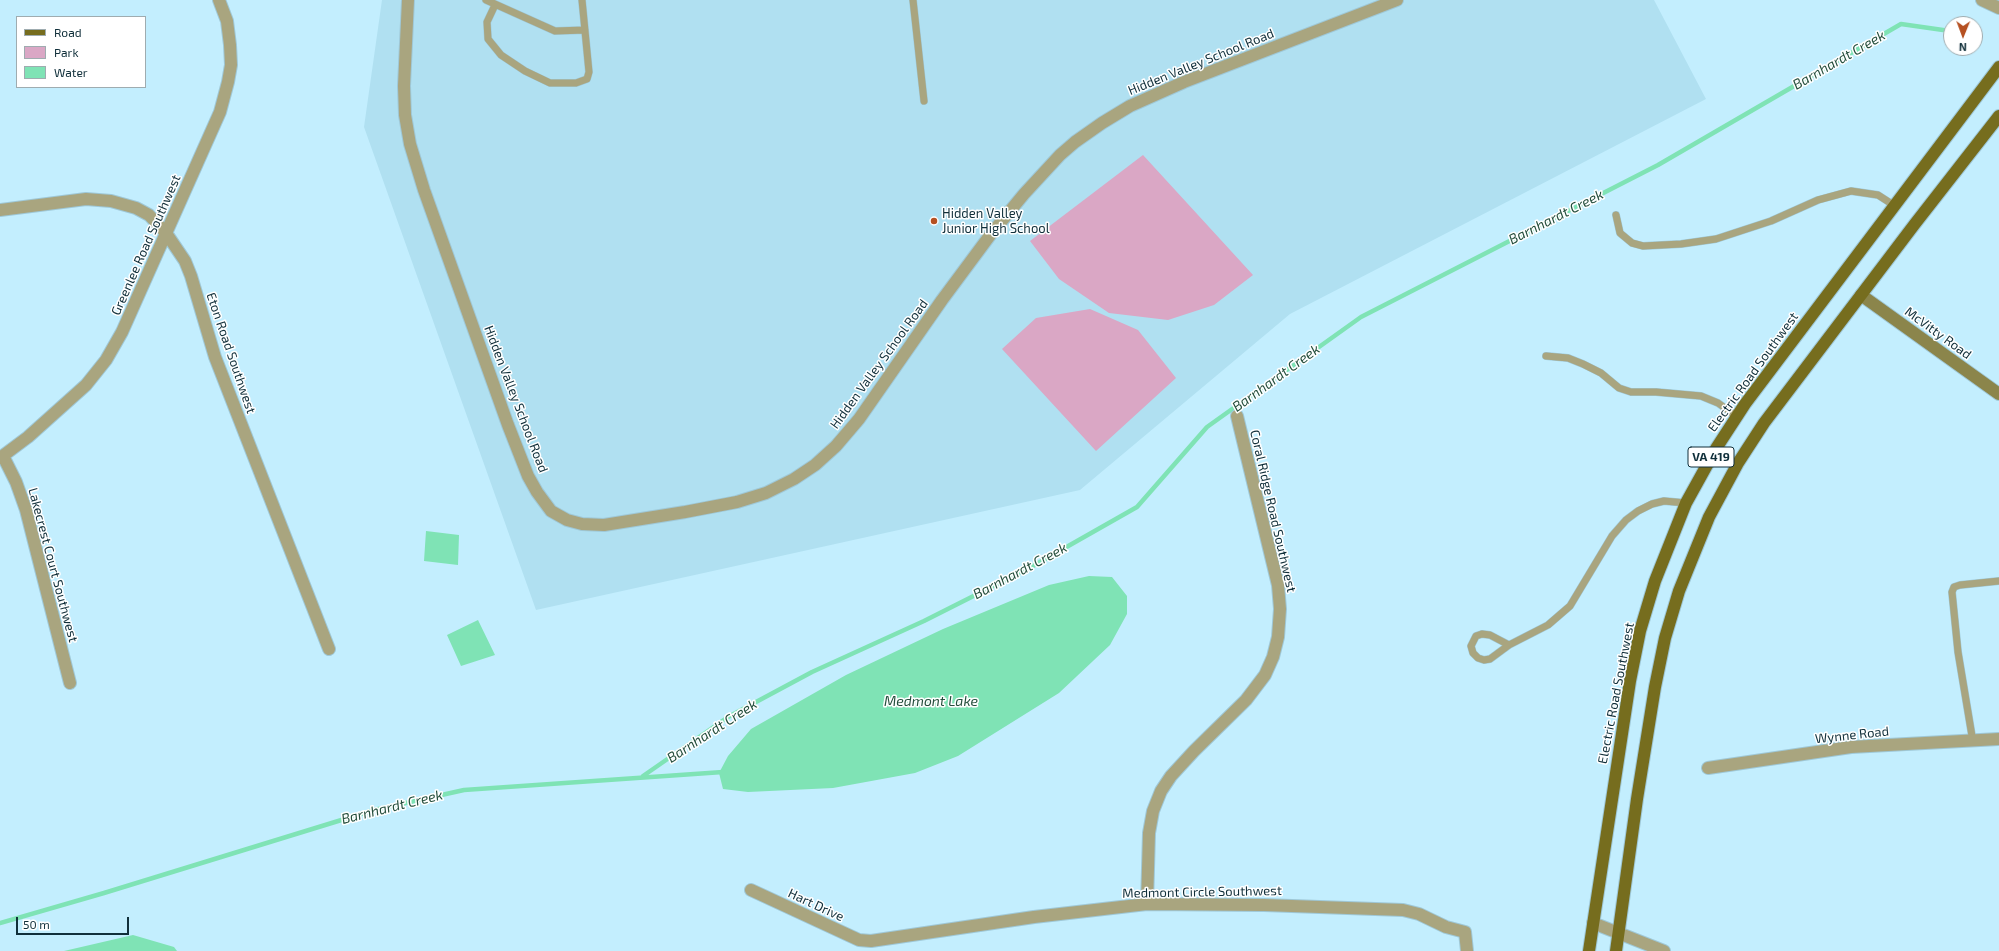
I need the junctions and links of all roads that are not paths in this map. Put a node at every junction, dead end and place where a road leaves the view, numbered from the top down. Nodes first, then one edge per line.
1 (219, 0) edge
2 (408, 0) edge
3 (486, 0) edge
4 (582, 0) edge
5 (913, 0) edge
6 (1397, 0) edge
7 (1982, 0) edge
8 (495, 5) junction
9 (1999, 8) edge
10 (585, 30) junction
11 (1999, 67) edge
12 (924, 101) dead end
13 (1999, 116) edge
14 (1895, 206) junction
15 (0, 210) edge
16 (1616, 215) dead end
17 (166, 233) junction
18 (1860, 295) junction
19 (1546, 356) dead end
20 (1999, 394) edge
21 (1237, 416) dead end
22 (1736, 416) junction
23 (1, 457) edge
24 (1686, 503) junction
25 (1999, 581) edge
26 (1510, 645) junction
27 (329, 649) dead end
28 (70, 683) dead end
29 (1999, 740) edge
30 (1973, 742) junction
31 (1708, 768) dead end
32 (751, 890) dead end
33 (1147, 904) junction
34 (1593, 923) junction
35 (1619, 934) junction
36 (872, 946) edge
37 (1467, 951) edge
38 (1589, 951) edge
39 (1616, 951) edge
40 (1664, 951) edge

1 - 17 street, Greenlee Road Southwest
2 - 6 street, Hidden Valley School Road
3 - 8 lane
4 - 10 lane
5 - 12 lane
7 - 9 street
8 - 10 lane
8 - 10 lane
11 - 14 main road, Electric Road Southwest / VA 419
13 - 18 main road, VA 419
14 - 16 lane
14 - 22 main road, Electric Road Southwest / VA 419
15 - 17 street, Eton Road Southwest
17 - 23 street, Greenlee Road Southwest
17 - 27 street, Eton Road Southwest
18 - 20 street, McVitty Road
18 - 35 main road, VA 419
19 - 22 lane
21 - 33 street, Coral Ridge Road Southwest
22 - 24 main road, Electric Road Southwest / VA 419
23 - 28 street, Lakecrest Court Southwest
24 - 26 lane
24 - 34 main road, Electric Road Southwest / VA 419
25 - 30 lane
26 - 26 lane
29 - 30 street, Wynne Road
30 - 31 street, Wynne Road
32 - 36 street, Hart Drive
33 - 36 street, Medmont Circle Southwest
33 - 37 street, Medmont Circle Southwest
34 - 35 street
34 - 38 main road, Electric Road Southwest / VA 419
35 - 39 main road, VA 419
35 - 40 street

